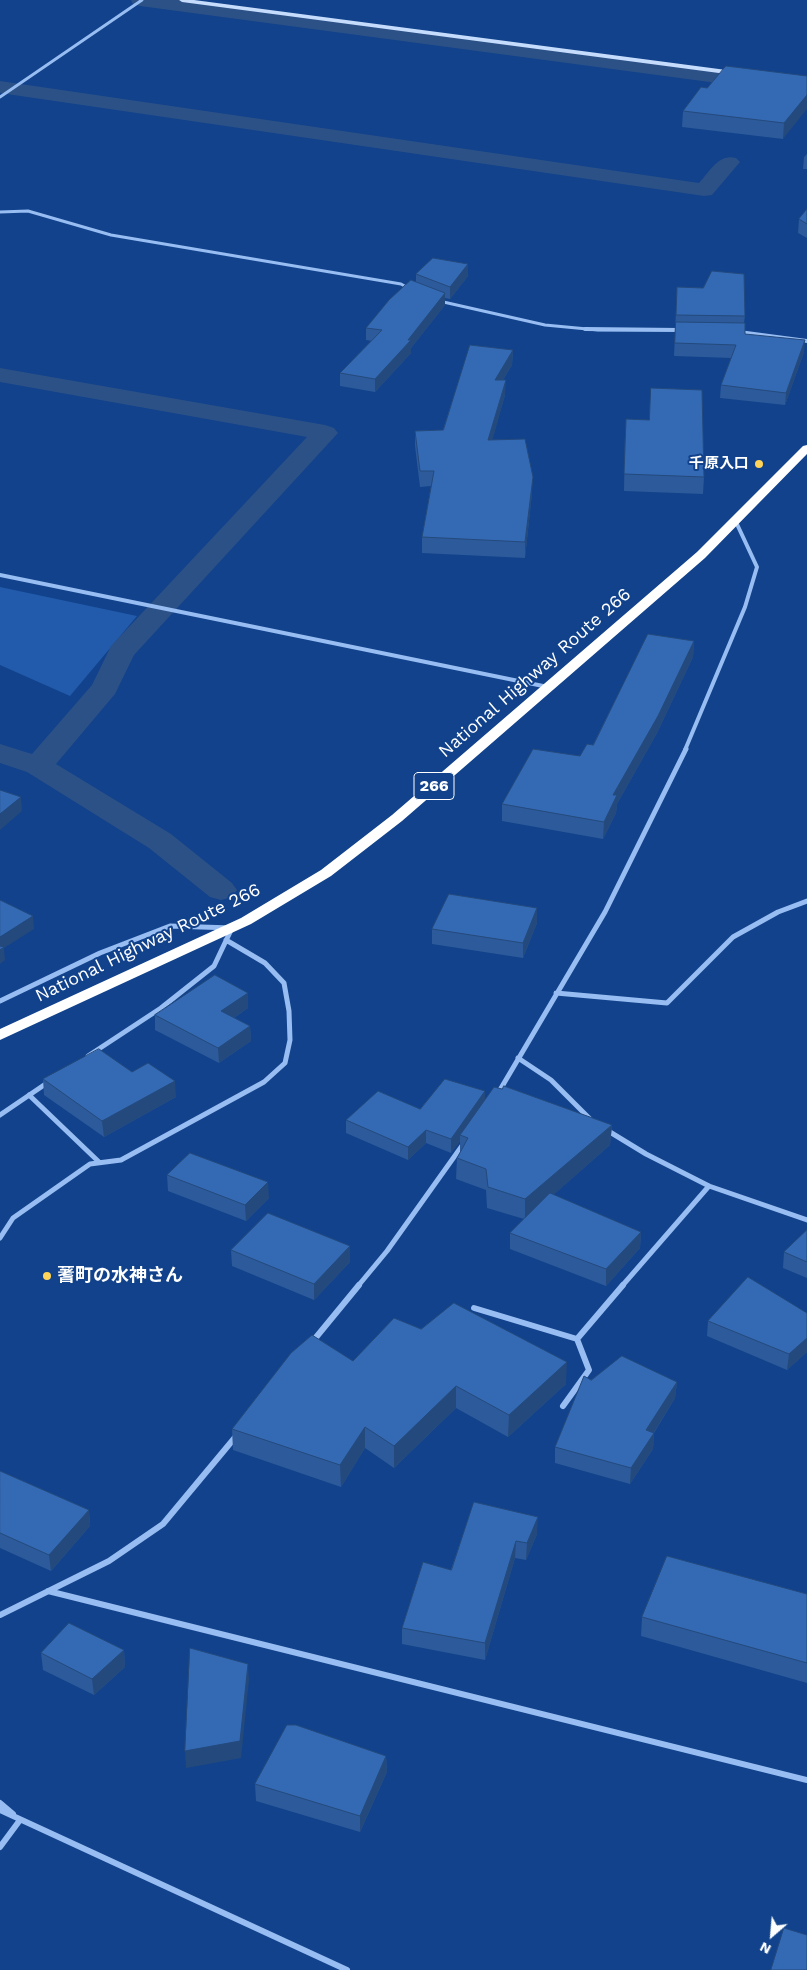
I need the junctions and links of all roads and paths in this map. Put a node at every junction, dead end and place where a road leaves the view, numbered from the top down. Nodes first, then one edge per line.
1 (142, 0) edge
2 (182, 0) edge
3 (738, 74) edge
4 (0, 97) edge
5 (0, 212) edge
6 (415, 291) edge
7 (437, 300) edge
8 (684, 330) edge
9 (733, 332) edge
10 (807, 341) edge
11 (807, 448) edge
12 (736, 522) junction
13 (0, 575) edge
14 (548, 687) junction
15 (807, 901) edge
16 (229, 934) junction
17 (556, 993) junction
18 (0, 1000) edge
19 (0, 1035) edge
20 (84, 1058) edge
21 (518, 1058) junction
22 (53, 1079) edge
23 (30, 1095) junction
24 (492, 1102) edge
25 (0, 1115) edge
26 (470, 1134) edge
27 (99, 1162) junction
28 (709, 1186) junction
29 (807, 1220) edge
30 (0, 1238) edge
31 (474, 1308) dead end
32 (576, 1339) junction
33 (306, 1350) edge
34 (563, 1406) dead end
35 (244, 1426) edge
36 (47, 1590) junction
37 (0, 1615) edge
38 (807, 1780) edge
39 (0, 1803) edge
40 (0, 1810) edge
41 (20, 1820) junction
42 (0, 1847) edge
43 (347, 1970) edge

1 - 4 street
2 - 3 street
5 - 6 street
7 - 8 street
9 - 10 street
11 - 12 highway, National Highway Route 266 / 266
12 - 14 highway, National Highway Route 266 / 266
12 - 17 street
13 - 14 street
14 - 16 highway, National Highway Route 266 / 266
15 - 17 street
16 - 18 street
16 - 19 highway, National Highway Route 266 / 266
16 - 20 street
16 - 27 street
17 - 21 street
21 - 24 street
21 - 28 street
22 - 23 street
23 - 25 street
23 - 27 street
26 - 33 street
27 - 30 street
28 - 29 street
28 - 32 street
31 - 32 street
32 - 34 street
35 - 36 street
36 - 37 street
36 - 38 street
39 - 41 street
40 - 41 street
41 - 42 street
41 - 43 street

